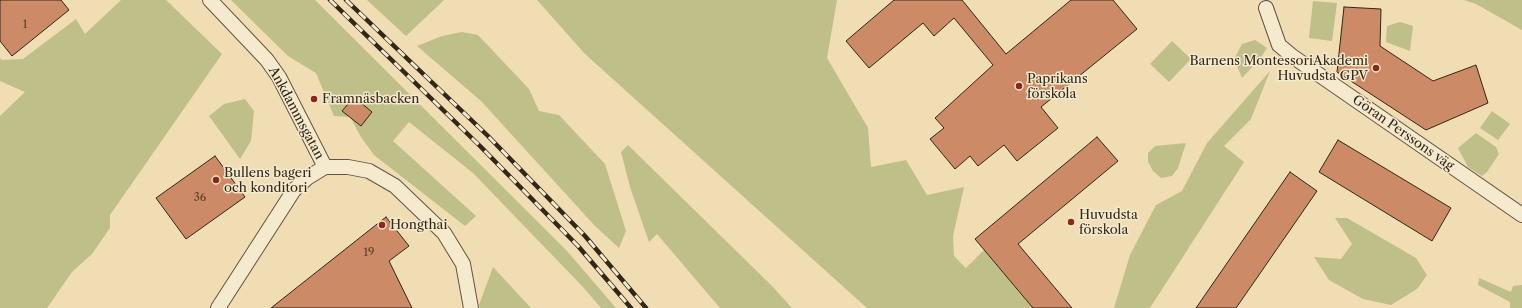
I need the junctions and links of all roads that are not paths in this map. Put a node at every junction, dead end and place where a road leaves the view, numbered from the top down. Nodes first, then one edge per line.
1 (210, 0) edge
2 (1266, 8) dead end
3 (325, 167) junction
4 (1522, 215) edge
5 (218, 308) edge
6 (471, 308) edge

1 - 3 street, Ankdammsgatan
2 - 4 street, Göran Perssons väg
3 - 5 street, Ankdammsgatan
3 - 6 street

